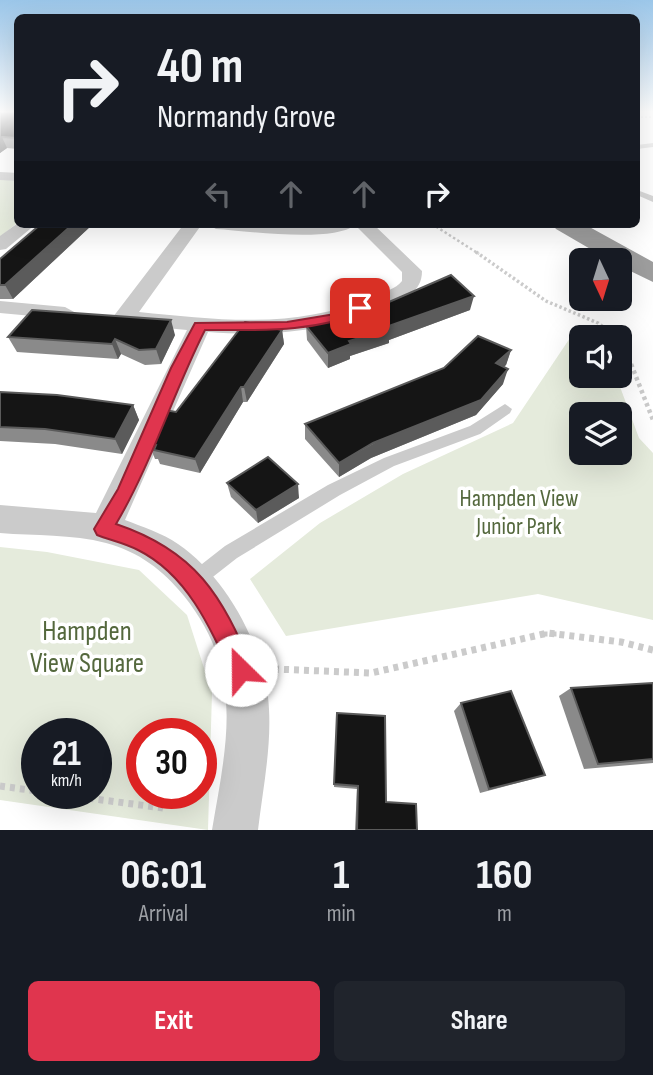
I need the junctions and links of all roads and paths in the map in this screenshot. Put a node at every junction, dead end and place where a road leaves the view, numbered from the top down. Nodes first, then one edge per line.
1 (22, 228) edge
2 (190, 228) edge
3 (274, 228) edge
4 (318, 228) edge
5 (367, 228) edge
6 (438, 228) edge
7 (572, 228) edge
8 (607, 228) edge
9 (0, 245) edge
10 (653, 252) edge
11 (653, 273) edge
12 (0, 307) edge
13 (124, 317) junction
14 (601, 325) edge
15 (200, 326) junction
16 (632, 365) edge
17 (505, 409) dead end
18 (653, 420) edge
19 (0, 519) edge
20 (104, 529) junction
21 (193, 582) junction
22 (653, 650) edge
23 (241, 670) junction
24 (0, 786) edge
25 (21, 789) edge
26 (235, 830) edge

1 - 9 street
2 - 13 street
3 - 4 street
5 - 15 street
6 - 14 path
7 - 11 highway
8 - 10 highway
12 - 13 street
13 - 15 street
15 - 20 street
16 - 18 path
17 - 21 lane
19 - 20 street
20 - 21 street
21 - 23 street
22 - 23 path
23 - 26 street
24 - 25 path

